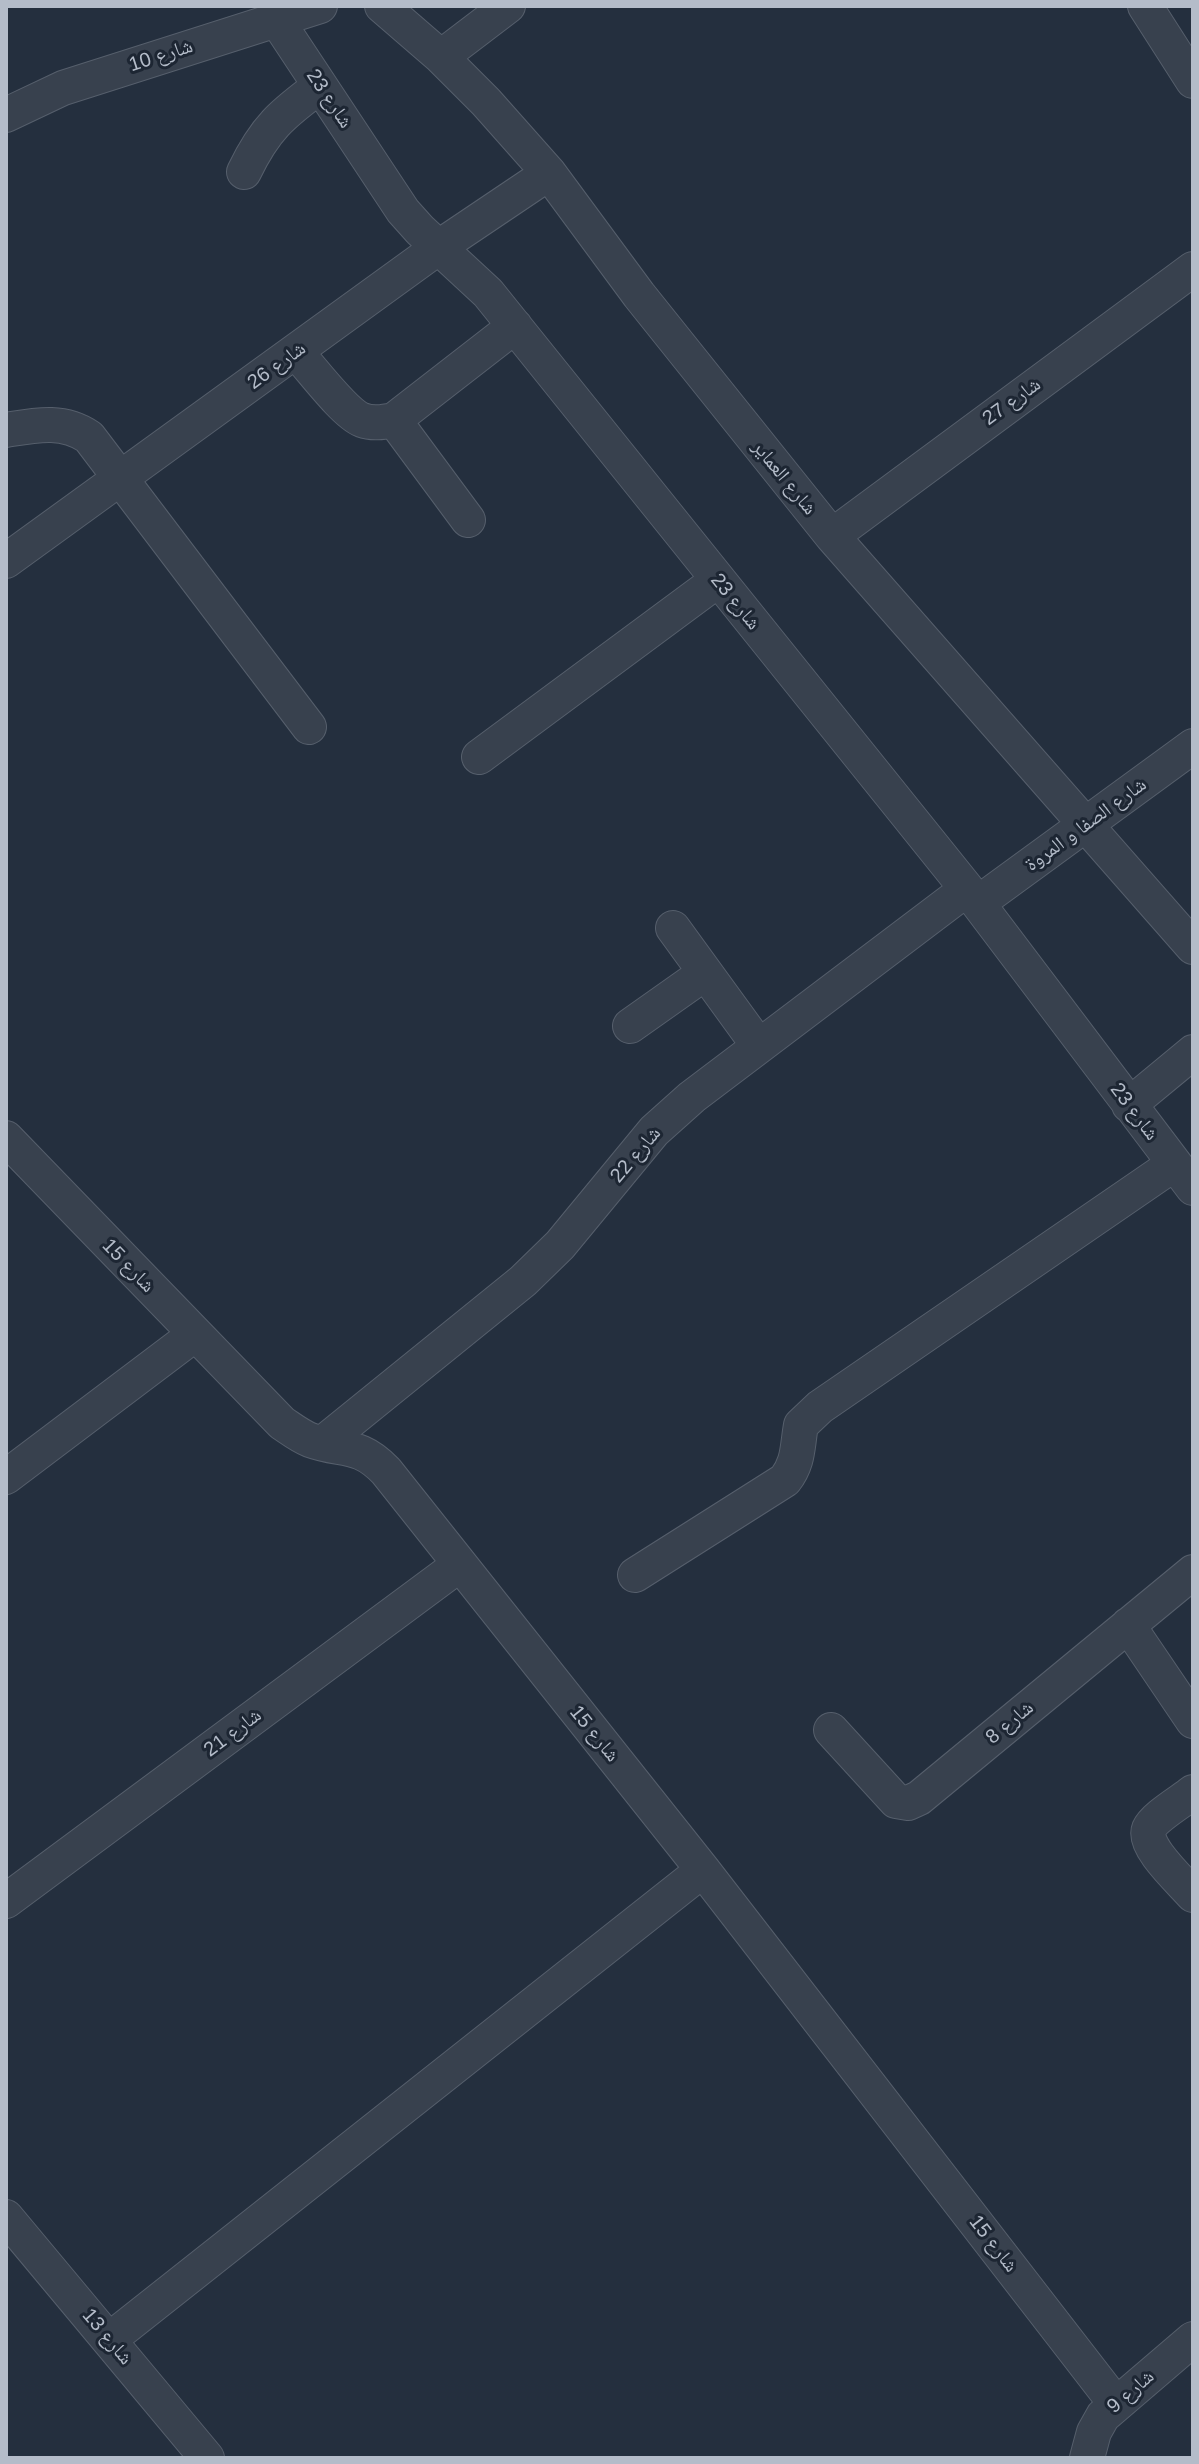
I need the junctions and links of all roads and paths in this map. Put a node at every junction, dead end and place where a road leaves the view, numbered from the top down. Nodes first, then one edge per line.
1 (320, 6) edge
2 (382, 6) edge
3 (508, 6) edge
4 (1145, 6) edge
5 (276, 19) junction
6 (441, 57) junction
7 (1193, 81) edge
8 (320, 86) junction
9 (9, 103) edge
10 (244, 172) dead end
11 (549, 173) junction
12 (439, 247) junction
13 (1193, 269) edge
14 (515, 326) junction
15 (296, 352) junction
16 (394, 420) junction
17 (6, 430) edge
18 (121, 479) junction
19 (468, 520) dead end
20 (832, 536) junction
21 (6, 561) edge
22 (718, 580) junction
23 (309, 727) dead end
24 (1193, 746) edge
25 (479, 757) dead end
26 (1085, 826) junction
27 (972, 896) junction
28 (673, 928) dead end
29 (1193, 947) edge
30 (705, 973) junction
31 (630, 1026) dead end
32 (758, 1045) junction
33 (1193, 1052) edge
34 (1129, 1105) junction
35 (6, 1138) edge
36 (1188, 1182) edge
37 (194, 1335) junction
38 (323, 1443) junction
39 (6, 1477) edge
40 (459, 1565) junction
41 (1193, 1572) edge
42 (635, 1575) dead end
43 (1128, 1625) junction
44 (1193, 1721) edge
45 (831, 1730) dead end
46 (1193, 1792) edge
47 (703, 1870) junction
48 (1193, 1895) edge
49 (6, 1901) edge
50 (6, 2217) edge
51 (1193, 2339) edge
52 (109, 2340) junction
53 (1116, 2404) junction
54 (1091, 2455) edge
55 (207, 2458) edge

1 - 5 street, شارع 10
2 - 6 street, شارع العماير
3 - 6 street
4 - 7 street
5 - 8 street, شارع 23
5 - 9 street, شارع 10
6 - 11 street, شارع العماير
8 - 10 street
8 - 12 street, شارع 23
11 - 12 street, شارع 26
11 - 20 street, شارع العماير
12 - 14 street, شارع 23
12 - 15 street, شارع 26
13 - 20 street, شارع 27
14 - 16 street
14 - 22 street, شارع 23
15 - 16 street
15 - 18 street, شارع 26
16 - 19 street
17 - 18 street
18 - 21 street, شارع 26
18 - 23 street
20 - 26 street, شارع العماير
22 - 25 street
22 - 27 street, شارع 23
24 - 26 street, شارع الصفا و المروة
26 - 27 street, شارع الصفا و المروة
26 - 29 street, شارع العماير
27 - 32 street, شارع 22
27 - 34 street, شارع 23
28 - 30 street
30 - 31 street
30 - 32 street
32 - 38 street, شارع 22
33 - 34 street
34 - 36 street, شارع 23
35 - 37 street, شارع 15
36 - 42 street
37 - 38 street, شارع 15
37 - 39 street
38 - 40 street, شارع 15
40 - 47 street, شارع 15
40 - 49 street, شارع 21
41 - 43 street, شارع 8
43 - 44 street
43 - 45 street, شارع 8
46 - 48 street
47 - 52 street
47 - 53 street, شارع 15
50 - 52 street, شارع 13
51 - 53 street, شارع 9
52 - 55 street, شارع 13
53 - 54 street, شارع 9

